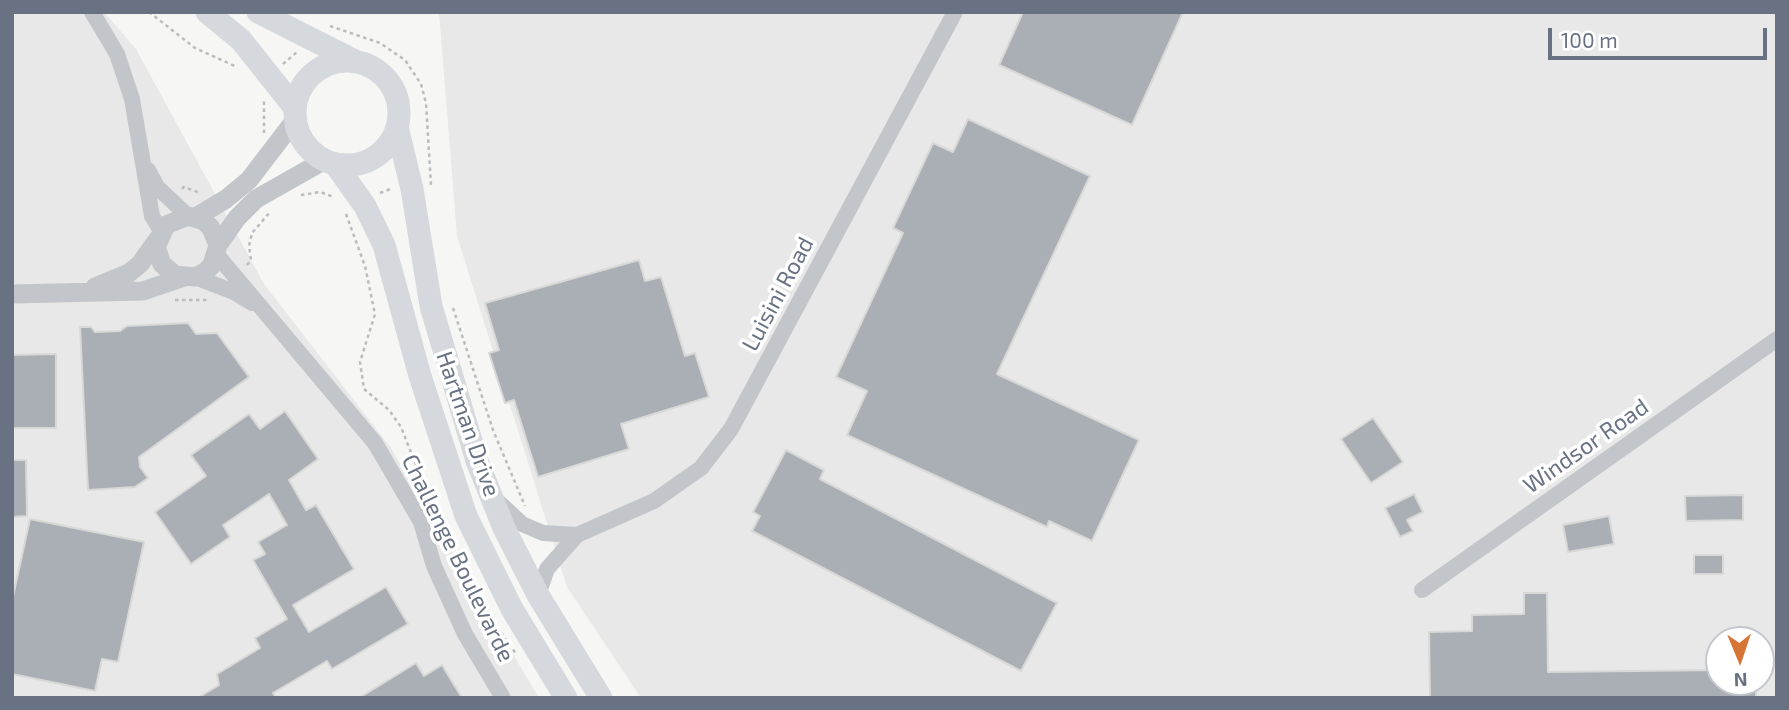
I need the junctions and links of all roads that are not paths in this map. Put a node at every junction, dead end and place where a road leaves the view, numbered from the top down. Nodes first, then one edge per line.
1 (92, 12) edge
2 (207, 12) edge
3 (258, 12) edge
4 (955, 12) edge
5 (355, 61) junction
6 (295, 114) junction
7 (397, 127) junction
8 (330, 162) junction
9 (145, 165) junction
10 (192, 217) junction
11 (159, 235) junction
12 (218, 250) junction
13 (189, 277) junction
14 (231, 282) junction
15 (81, 292) junction
16 (12, 294) edge
17 (1777, 339) edge
18 (491, 496) junction
19 (577, 535) junction
20 (1422, 590) dead end
21 (538, 595) junction
22 (503, 698) edge
23 (566, 698) edge
24 (601, 698) edge

1 - 9 street
2 - 6 main road
3 - 5 main road
4 - 19 street, Luisini Road
5 - 6 main road
5 - 7 main road
6 - 8 main road
6 - 10 street
7 - 8 main road
7 - 18 main road, Hartman Drive
8 - 12 street
8 - 23 main road, Hartman Drive
9 - 10 street
9 - 11 street
10 - 11 street
10 - 12 street
11 - 13 street
11 - 15 street
12 - 13 street
12 - 14 street, Challenge Boulevarde
13 - 14 street, Challenge Boulevarde
13 - 15 street
14 - 22 street, Challenge Boulevarde
15 - 16 street
17 - 20 street, Windsor Road
18 - 19 street, Luisini Road
18 - 21 main road, Hartman Drive
19 - 21 street, Luisini Road
21 - 24 main road, Hartman Drive

